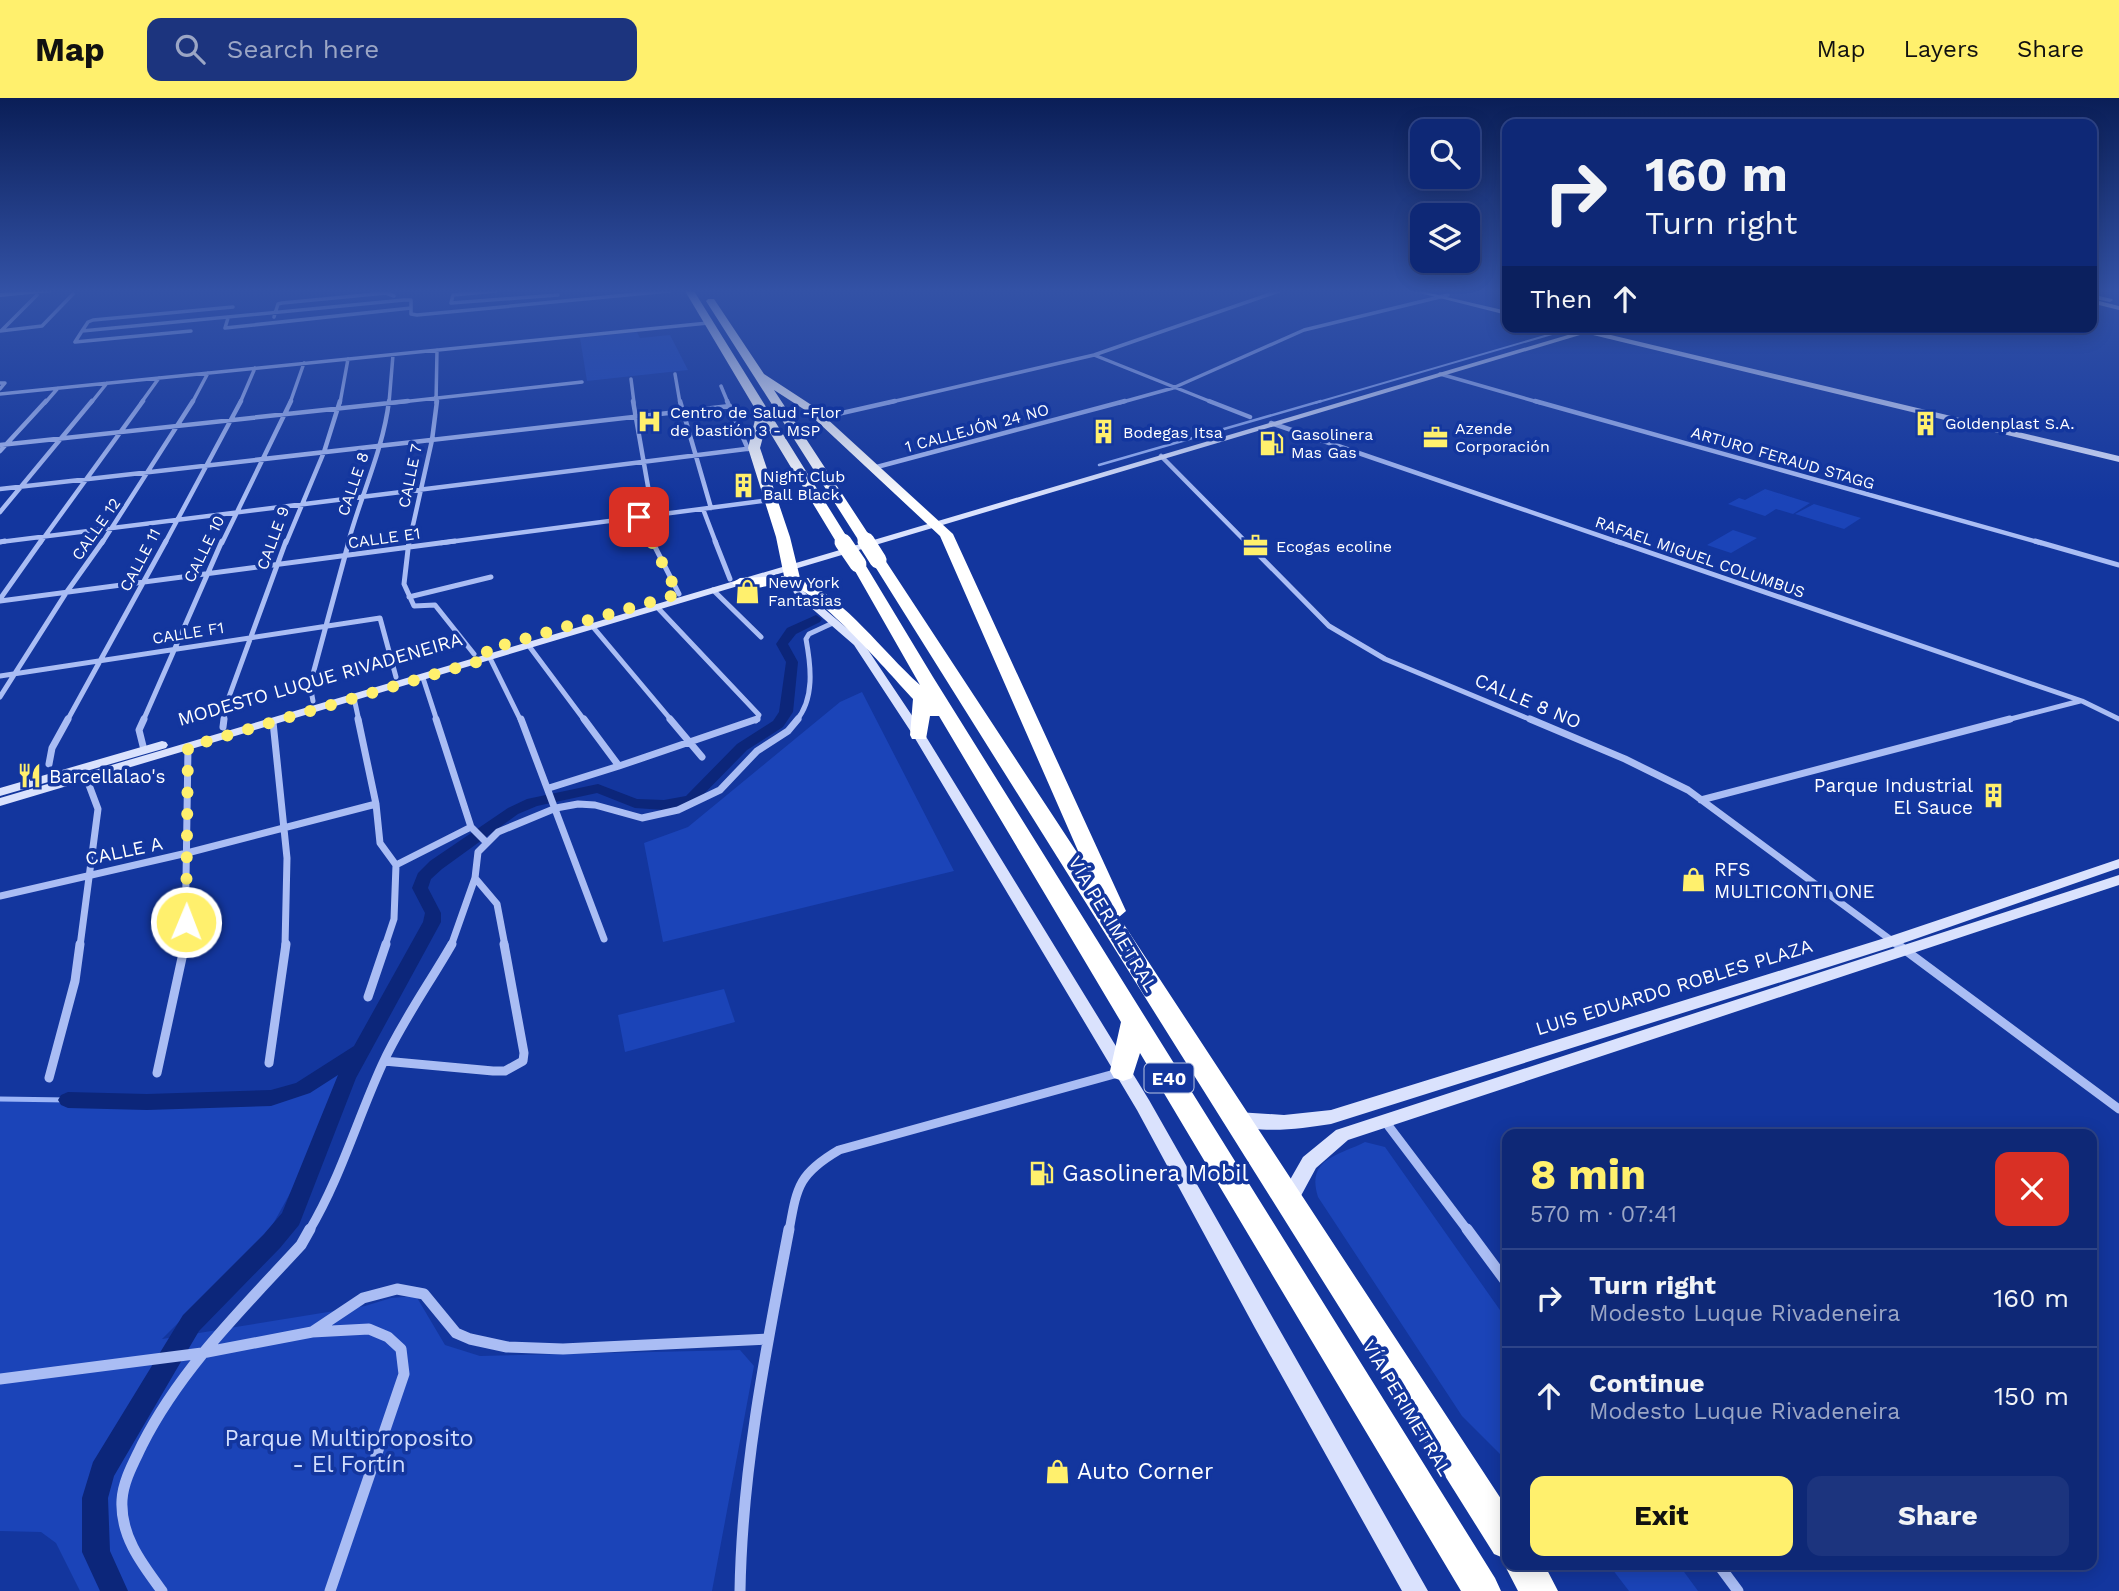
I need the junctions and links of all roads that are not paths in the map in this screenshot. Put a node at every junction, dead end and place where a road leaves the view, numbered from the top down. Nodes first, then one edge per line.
1 (330, 361) edge
2 (348, 361) edge
3 (392, 361) edge
4 (437, 361) edge
5 (732, 361) edge
6 (751, 361) edge
7 (1069, 361) edge
8 (1108, 361) edge
9 (1235, 361) edge
10 (1484, 361) edge
11 (1719, 361) edge
12 (304, 363) junction
13 (255, 368) junction
14 (208, 373) junction
15 (675, 374) dead end
16 (1440, 374) junction
17 (762, 377) junction
18 (159, 378) junction
19 (631, 379) dead end
20 (0, 383) edge
21 (107, 383) junction
22 (582, 383) dead end
23 (721, 386) dead end
24 (58, 388) junction
25 (1173, 388) junction
26 (0, 391) edge
27 (6, 393) junction
28 (437, 398) junction
29 (0, 399) edge
30 (388, 404) junction
31 (730, 406) junction
32 (339, 409) junction
33 (682, 411) junction
34 (764, 412) junction
35 (286, 415) junction
36 (635, 416) junction
37 (1250, 417) dead end
38 (820, 418) junction
39 (232, 421) junction
40 (1271, 423) junction
41 (178, 427) junction
42 (120, 433) junction
43 (61, 439) junction
44 (432, 440) junction
45 (380, 446) junction
46 (2, 447) edge
47 (751, 448) junction
48 (324, 452) junction
49 (696, 455) junction
50 (1161, 456) junction
51 (2119, 457) edge
52 (265, 459) junction
53 (642, 462) junction
54 (206, 466) junction
55 (872, 469) junction
56 (149, 472) junction
57 (87, 479) junction
58 (21, 486) junction
59 (0, 489) edge
60 (421, 489) junction
61 (361, 497) junction
62 (770, 500) junction
63 (300, 504) junction
64 (711, 508) junction
65 (703, 509) junction
66 (0, 512) edge
67 (238, 512) junction
68 (653, 515) junction
69 (639, 517) junction
70 (175, 520) junction
71 (933, 524) junction
72 (113, 528) junction
73 (46, 536) junction
74 (0, 542) edge
75 (408, 547) junction
76 (867, 554) junction
77 (345, 556) junction
78 (279, 565) junction
79 (2119, 565) edge
80 (790, 570) junction
81 (206, 574) junction
82 (491, 577) dead end
83 (735, 581) junction
84 (141, 583) junction
85 (713, 590) junction
86 (66, 593) junction
87 (678, 594) junction
88 (409, 597) junction
89 (0, 600) edge
90 (657, 607) junction
91 (835, 622) junction
92 (325, 626) junction
93 (593, 626) junction
94 (252, 637) junction
95 (761, 637) dead end
96 (529, 646) junction
97 (176, 649) junction
98 (483, 654) junction
99 (99, 661) junction
100 (16, 674) junction
101 (0, 676) edge
102 (396, 677) junction
103 (423, 678) junction
104 (923, 687) junction
105 (0, 697) edge
106 (354, 698) junction
107 (313, 701) junction
108 (2082, 701) junction
109 (2119, 719) edge
110 (273, 722) junction
111 (223, 727) junction
112 (919, 735) junction
113 (689, 742) junction
114 (188, 747) junction
115 (144, 750) junction
116 (702, 757) dead end
117 (49, 764) dead end
118 (619, 765) junction
119 (86, 777) junction
120 (549, 790) junction
121 (0, 792) edge
122 (1701, 800) junction
123 (0, 802) edge
124 (376, 804) junction
125 (555, 806) junction
126 (285, 827) junction
127 (472, 828) junction
128 (484, 841) junction
129 (187, 853) junction
130 (2119, 863) edge
131 (396, 866) junction
132 (90, 874) junction
133 (475, 878) junction
134 (2119, 880) edge
135 (0, 896) edge
136 (604, 939) dead end
137 (1899, 946) junction
138 (1141, 971) junction
139 (368, 997) dead end
140 (1135, 1021) junction
141 (384, 1061) junction
142 (269, 1063) dead end
143 (1123, 1071) junction
144 (157, 1073) dead end
145 (49, 1078) dead end
146 (2119, 1109) edge
147 (1237, 1119) junction
148 (1384, 1120) junction
149 (1289, 1199) junction
150 (1502, 1276) edge
151 (312, 1332) junction
152 (768, 1339) junction
153 (202, 1353) junction
154 (0, 1380) edge
155 (1502, 1533) edge
156 (1526, 1570) edge
157 (1722, 1570) edge
158 (162, 1591) edge
159 (330, 1591) edge
160 (740, 1591) edge
161 (1416, 1591) edge
162 (1482, 1591) edge
163 (1539, 1591) edge
164 (1738, 1591) edge

1 - 12 street
2 - 32 street, CALLE 9
3 - 30 street, CALLE 8
4 - 28 street, CALLE 7
5 - 34 highway, VÍA PERIMETRAL / E40
6 - 17 highway, VÍA PERIMETRAL / E40
7 - 38 street
8 - 25 street
9 - 25 street, 1 CALLEJÓN 24 NO
10 - 16 street
11 - 51 street
12 - 13 street
12 - 35 street, CALLE 10
13 - 14 street
13 - 39 street, CALLE 11
14 - 18 street
14 - 41 street, CALLE 12
15 - 33 street
16 - 40 street
16 - 79 street, ARTURO FERAUD STAGG
17 - 38 highway
17 - 76 highway, VÍA PERIMETRAL / E40
18 - 21 street
18 - 42 street
19 - 36 street
20 - 26 street
21 - 24 street
21 - 43 street
22 - 28 street
23 - 31 street
24 - 27 street
24 - 46 street
25 - 37 street
25 - 55 street, 1 CALLEJÓN 24 NO
26 - 27 street
27 - 29 street
28 - 30 street
28 - 44 street, CALLE 7
30 - 32 street
30 - 45 street, CALLE 8
31 - 33 street
31 - 47 street
32 - 35 street
32 - 48 street, CALLE 9
33 - 36 street
33 - 49 street
34 - 47 highway
34 - 76 highway, VÍA PERIMETRAL / E40, bridge
35 - 39 street
35 - 52 street, CALLE 10
36 - 44 street
36 - 53 street
38 - 55 highway
39 - 41 street
39 - 54 street, CALLE 11
40 - 50 street
40 - 108 street, RAFAEL MIGUEL COLUMBUS
41 - 42 street
41 - 56 street, CALLE 12
42 - 43 street
42 - 57 street
43 - 46 street
43 - 58 street
44 - 45 street
44 - 60 street, CALLE 7
45 - 48 street
45 - 61 street, CALLE 8
47 - 49 street
47 - 62 highway
48 - 52 street
48 - 63 street, CALLE 9
49 - 53 street
49 - 64 street
50 - 71 street
50 - 122 street, CALLE 8 NO
52 - 54 street
52 - 67 street, CALLE 10
53 - 60 street
53 - 68 street
54 - 56 street
54 - 70 street, CALLE 11
55 - 71 highway
56 - 57 street
56 - 72 street, CALLE 12
57 - 58 street
57 - 73 street
58 - 59 street
58 - 66 street
60 - 61 street
60 - 75 street, CALLE 7
61 - 63 street
61 - 77 street, CALLE 8
62 - 64 street, CALLE E1
62 - 80 highway
63 - 67 street
63 - 78 street, CALLE 9
64 - 65 street, CALLE E1
65 - 68 street, CALLE E1
65 - 83 street
67 - 70 street
67 - 81 street, CALLE 10
68 - 69 street, CALLE E1
69 - 75 street, CALLE E1
69 - 87 street
70 - 72 street
70 - 84 street, CALLE 11
71 - 80 street
71 - 138 highway
72 - 73 street
72 - 86 street, CALLE 12
73 - 74 street
73 - 89 street
75 - 77 street, CALLE E1
75 - 88 street, CALLE 7
76 - 104 highway, VÍA PERIMETRAL / E40
76 - 138 highway, VÍA PERIMETRAL / E40
77 - 78 street, CALLE E1
77 - 92 street, CALLE 8
78 - 81 street, CALLE E1
78 - 94 street, CALLE 9
80 - 83 highway
80 - 91 street
80 - 104 highway
81 - 84 street, CALLE E1
81 - 97 street, CALLE 10
82 - 88 street
83 - 85 street, MODESTO LUQUE RIVADENEIRA
83 - 87 street, MODESTO LUQUE RIVADENEIRA
84 - 86 street, CALLE E1
84 - 99 street, CALLE 11
85 - 90 street, MODESTO LUQUE RIVADENEIRA
85 - 95 street
86 - 89 street, CALLE E1
86 - 100 street, CALLE 12
87 - 98 street, MODESTO LUQUE RIVADENEIRA
88 - 98 street
90 - 93 street, MODESTO LUQUE RIVADENEIRA
90 - 113 street
91 - 112 street
91 - 125 street
92 - 94 street, CALLE F1
92 - 102 street, CALLE F1
92 - 107 street, CALLE 8
93 - 96 street, MODESTO LUQUE RIVADENEIRA
93 - 113 street
94 - 97 street, CALLE F1
94 - 111 street, CALLE 9
96 - 98 street, MODESTO LUQUE RIVADENEIRA
96 - 118 street
97 - 99 street, CALLE F1
97 - 115 street, CALLE 10
98 - 102 street, MODESTO LUQUE RIVADENEIRA
98 - 103 street, MODESTO LUQUE RIVADENEIRA
98 - 120 street
99 - 100 street, CALLE F1
99 - 117 street, CALLE 11
100 - 101 street, CALLE F1
100 - 105 street, CALLE 12
102 - 107 street, MODESTO LUQUE RIVADENEIRA
103 - 106 street, MODESTO LUQUE RIVADENEIRA
103 - 127 street
104 - 112 highway
104 - 140 highway, VÍA PERIMETRAL / E40
106 - 110 street, MODESTO LUQUE RIVADENEIRA
106 - 124 street
107 - 111 street, MODESTO LUQUE RIVADENEIRA
108 - 109 street, RAFAEL MIGUEL COLUMBUS
108 - 122 street
110 - 114 street, MODESTO LUQUE RIVADENEIRA
110 - 126 street
111 - 115 street, MODESTO LUQUE RIVADENEIRA
112 - 143 street
113 - 116 street
113 - 118 street
114 - 119 street, MODESTO LUQUE RIVADENEIRA
114 - 129 street
115 - 121 street, MODESTO LUQUE RIVADENEIRA
118 - 120 street
119 - 123 street, MODESTO LUQUE RIVADENEIRA
119 - 132 street
120 - 125 street
122 - 137 street, CALLE 8 NO
124 - 126 street, CALLE A
124 - 131 street
125 - 128 street
125 - 136 street
126 - 129 street, CALLE A
126 - 142 street
127 - 128 street
127 - 131 street
128 - 133 street
129 - 132 street, CALLE A
129 - 144 street
130 - 137 street, LUIS EDUARDO ROBLES PLAZA
131 - 139 street
132 - 135 street, CALLE A
132 - 145 street
133 - 141 street
133 - 141 street
134 - 137 street, LUIS EDUARDO ROBLES PLAZA
137 - 146 street, CALLE 8 NO
137 - 147 street, LUIS EDUARDO ROBLES PLAZA
137 - 148 street, LUIS EDUARDO ROBLES PLAZA
138 - 147 highway, VÍA PERIMETRAL / E40
140 - 143 highway
140 - 162 highway, VÍA PERIMETRAL / E40
141 - 153 street
143 - 152 street
143 - 161 street
147 - 149 highway, VÍA PERIMETRAL / E40
148 - 149 street, LUIS EDUARDO ROBLES PLAZA
148 - 150 street
149 - 155 highway, VÍA PERIMETRAL / E40
151 - 152 street
151 - 153 street
151 - 159 street
152 - 160 street
153 - 154 street
153 - 158 street
156 - 163 highway
157 - 164 street

